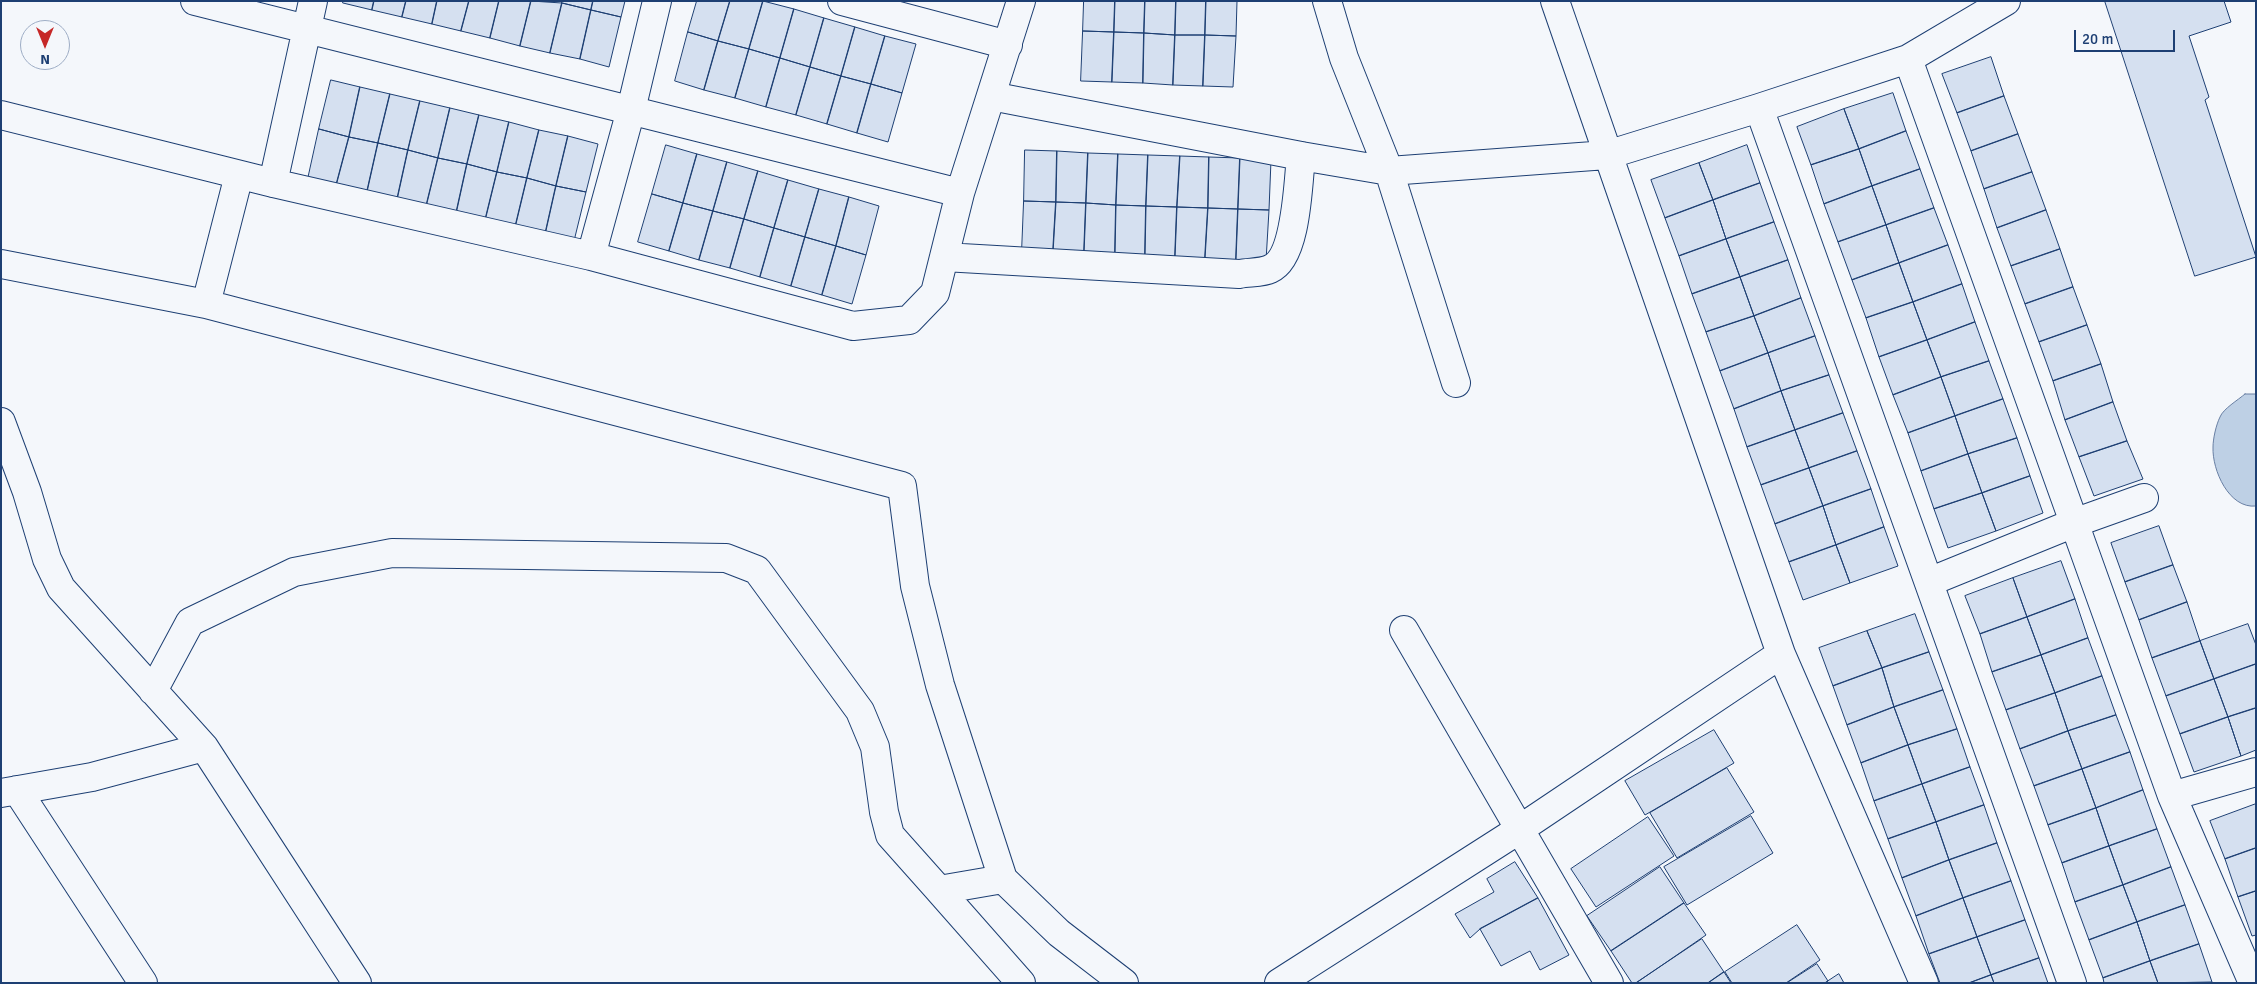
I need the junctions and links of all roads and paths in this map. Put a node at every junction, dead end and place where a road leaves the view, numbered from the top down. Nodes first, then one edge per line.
1 (195, 1) edge
2 (313, 1) edge
3 (657, 1) edge
4 (842, 1) edge
5 (1022, 1) edge
6 (1327, 1) edge
7 (1555, 1) edge
8 (2006, 1) edge
9 (307, 29) junction
10 (1008, 45) junction
11 (1908, 59) junction
12 (991, 96) junction
13 (1759, 108) junction
14 (630, 110) junction
15 (1, 115) edge
16 (1607, 155) junction
17 (1301, 156) junction
18 (1389, 170) junction
19 (239, 175) junction
20 (273, 184) junction
21 (960, 193) junction
22 (591, 256) junction
23 (944, 256) junction
24 (1, 264) edge
25 (206, 304) junction
26 (1456, 383) dead end
27 (1, 422) edge
28 (2144, 498) dead end
29 (2074, 523) junction
30 (1929, 582) junction
31 (1404, 630) dead end
32 (1781, 654) junction
33 (153, 691) junction
34 (204, 747) junction
35 (2256, 772) edge
36 (9, 792) edge
37 (2172, 796) junction
38 (1520, 829) junction
39 (1003, 879) junction
40 (939, 890) junction
41 (143, 983) edge
42 (357, 983) edge
43 (1020, 983) edge
44 (1124, 983) edge
45 (1279, 983) edge
46 (1609, 983) edge
47 (1924, 983) edge
48 (2072, 983) edge
49 (2254, 983) edge

1 - 9 street
2 - 9 street
3 - 14 street
4 - 10 street
5 - 10 street
6 - 18 street
7 - 16 street
8 - 11 street
9 - 14 street
9 - 20 street
10 - 12 street
11 - 13 street
11 - 29 street
12 - 17 street
12 - 21 street
13 - 16 street
13 - 30 street
14 - 21 street
14 - 22 street
15 - 19 street
16 - 18 street
16 - 32 street
17 - 18 street
17 - 23 street
18 - 26 street
19 - 20 street
19 - 25 street
20 - 22 street
21 - 23 street
22 - 23 street
24 - 25 street
25 - 39 street
27 - 33 street
28 - 29 street
29 - 30 street
29 - 37 street
30 - 48 street
31 - 38 street
32 - 38 street
32 - 47 street
33 - 34 street
33 - 40 street
34 - 36 street
34 - 42 street
35 - 37 street
36 - 41 street
37 - 49 street
38 - 45 street
38 - 46 street
39 - 40 street
39 - 44 street
40 - 43 street

